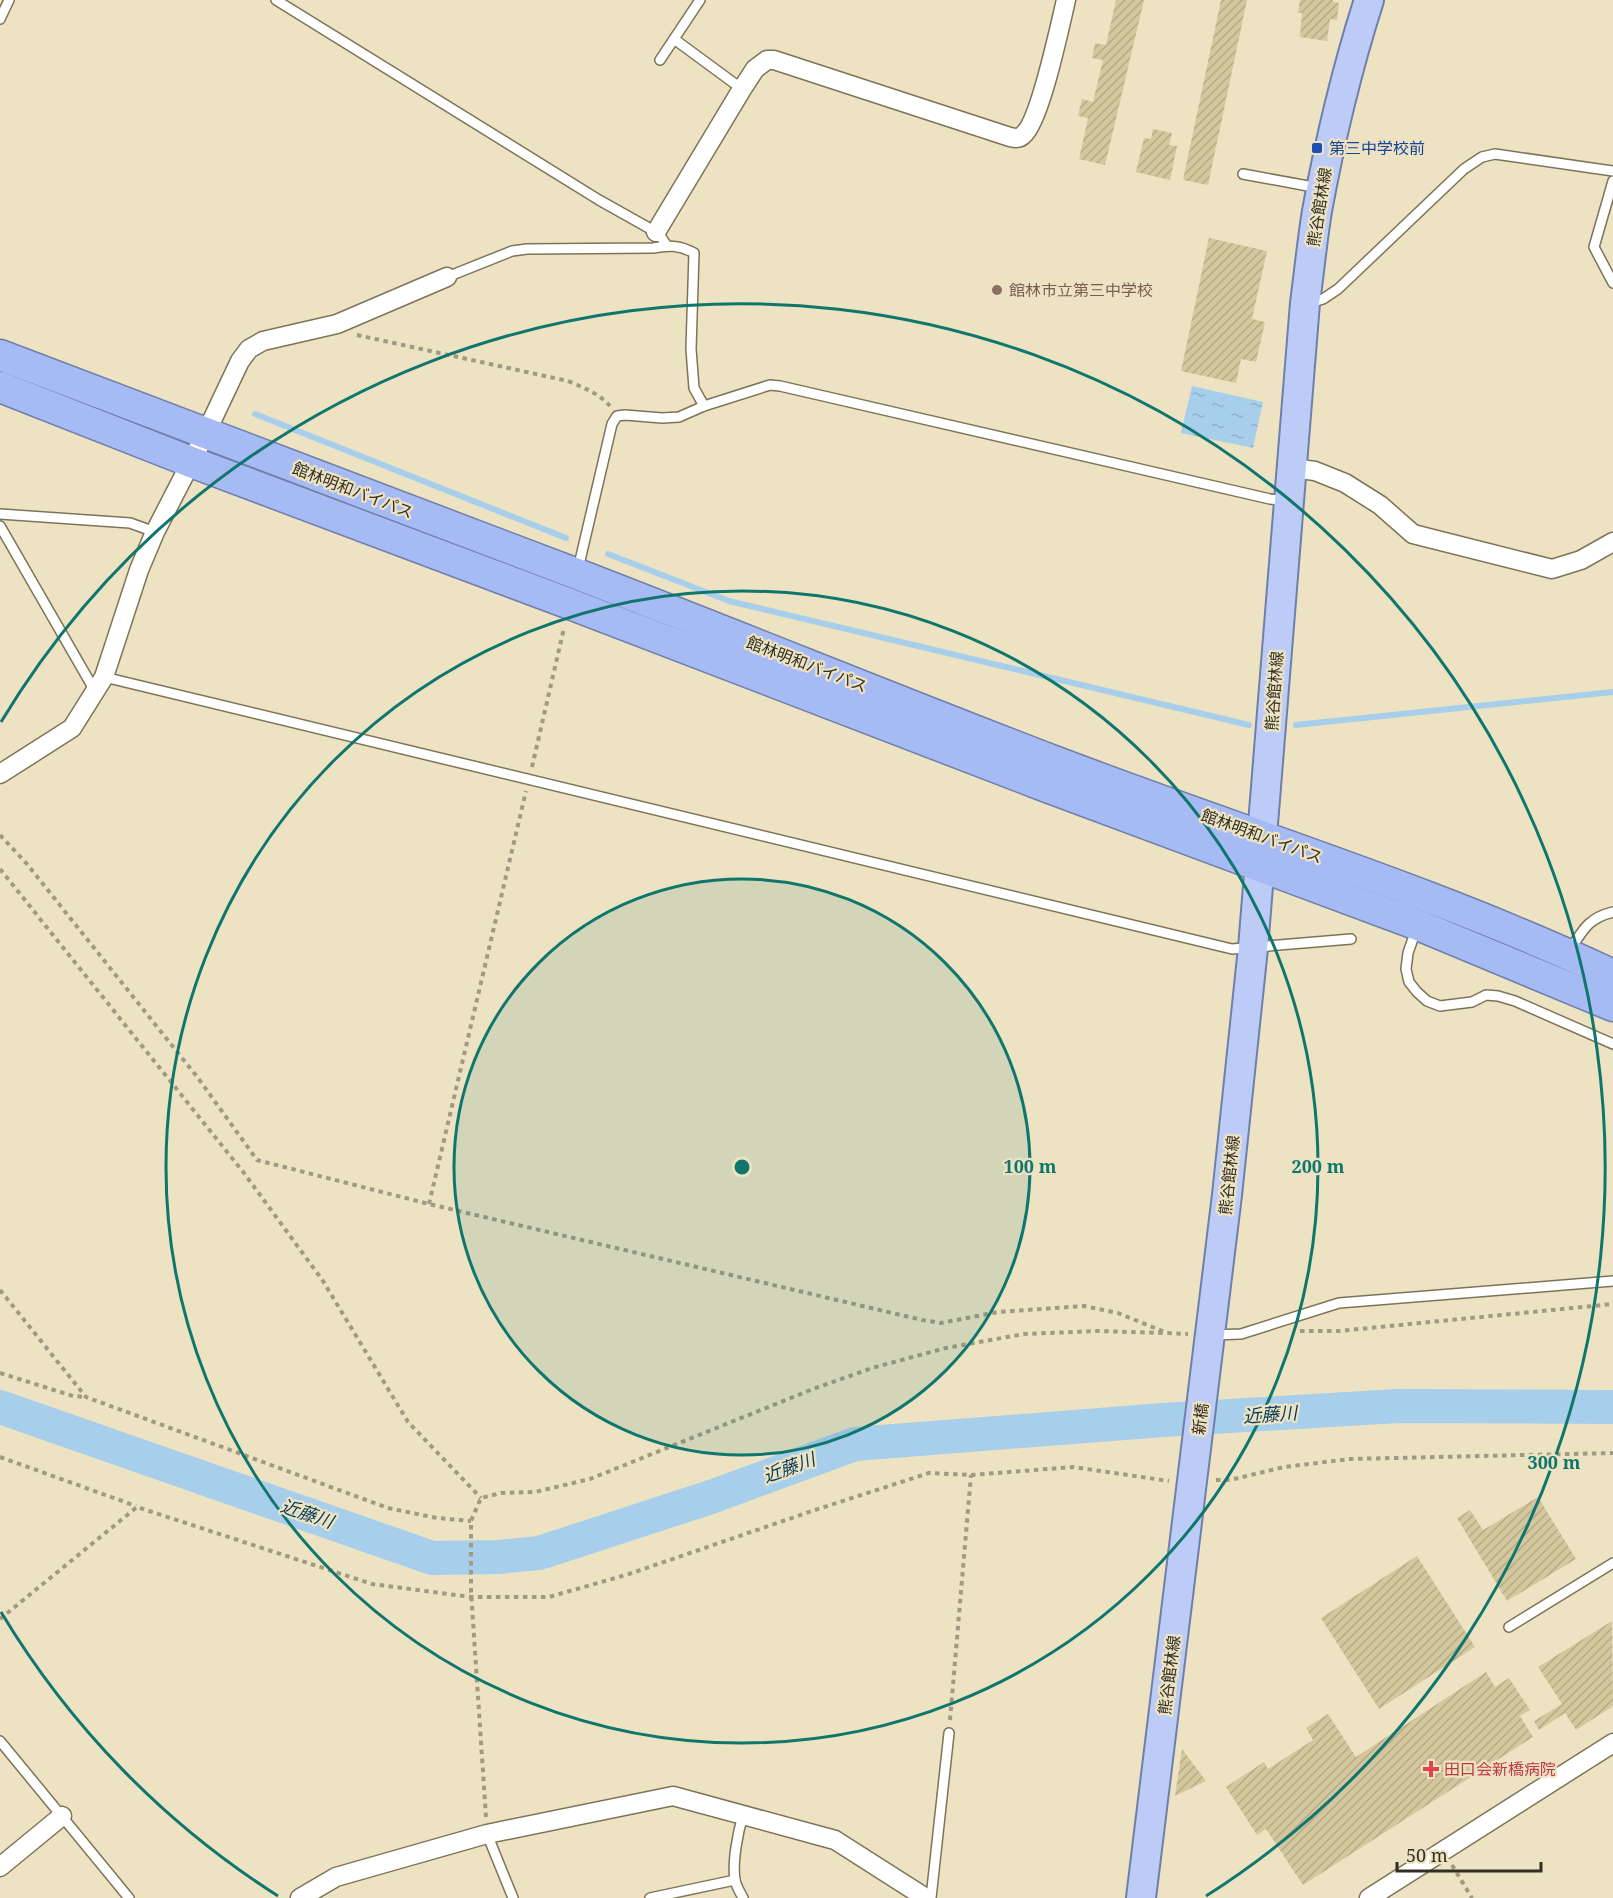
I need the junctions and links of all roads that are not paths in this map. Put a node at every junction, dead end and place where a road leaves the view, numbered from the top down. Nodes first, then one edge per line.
1 (9, 0) edge
2 (276, 0) edge
3 (700, 0) edge
4 (1066, 0) edge
5 (1369, 0) edge
6 (0, 20) edge
7 (674, 39) junction
8 (660, 60) dead end
9 (742, 89) junction
10 (1613, 171) edge
11 (1243, 174) dead end
12 (1613, 181) edge
13 (1322, 188) junction
14 (661, 239) junction
15 (447, 277) joint
16 (1613, 283) edge
17 (1305, 303) junction
18 (0, 355) edge
19 (0, 387) edge
20 (704, 406) junction
21 (205, 435) junction
22 (190, 462) junction
23 (1292, 468) junction
24 (1290, 502) junction
25 (0, 514) edge
26 (0, 526) edge
27 (155, 532) junction
28 (1613, 542) edge
29 (577, 574) junction
30 (99, 684) junction
31 (0, 774) edge
32 (1262, 836) junction
33 (1260, 866) junction
34 (1613, 912) edge
35 (1418, 925) junction
36 (1351, 939) dead end
37 (1253, 948) junction
38 (1568, 954) junction
39 (1613, 975) edge
40 (1613, 1006) edge
41 (1613, 1044) edge
42 (1613, 1281) edge
43 (1210, 1336) junction
44 (1204, 1386) joint
45 (1196, 1451) joint
46 (1613, 1563) edge
47 (1509, 1627) dead end
48 (949, 1733) road end
49 (0, 1741) edge
50 (1613, 1743) edge
51 (743, 1815) junction
52 (62, 1816) junction
53 (487, 1834) junction
54 (0, 1867) edge
55 (735, 1880) junction
56 (129, 1898) edge
57 (300, 1898) edge
58 (513, 1898) edge
59 (650, 1898) edge
60 (743, 1898) edge
61 (929, 1898) edge
62 (1142, 1898) edge
63 (1369, 1898) edge

1 - 6 lane
2 - 14 lane
3 - 7 lane
4 - 9 street
5 - 13 main road, 熊谷館林線
7 - 8 lane
7 - 9 lane
9 - 14 street
10 - 17 lane
11 - 13 lane
12 - 16 lane
13 - 17 main road, 熊谷館林線
14 - 15 lane
14 - 20 lane
15 - 21 street
17 - 23 main road, 熊谷館林線
18 - 21 highway, 館林明和バイパス
19 - 22 highway, 館林明和バイパス
20 - 24 lane
20 - 29 lane
21 - 22 street
21 - 29 highway, 館林明和バイパス
22 - 27 street
22 - 33 highway, 館林明和バイパス
23 - 24 main road, 熊谷館林線
23 - 28 street
24 - 32 main road, 熊谷館林線
25 - 27 lane
26 - 30 lane
27 - 30 street
29 - 32 highway, 館林明和バイパス
30 - 31 street
30 - 37 lane
32 - 33 main road, 熊谷館林線
32 - 38 highway, 館林明和バイパス
33 - 35 highway, 館林明和バイパス
33 - 37 main road, 熊谷館林線
34 - 38 lane
35 - 40 highway, 館林明和バイパス
35 - 41 lane
36 - 37 lane
37 - 43 main road, 熊谷館林線
38 - 39 highway, 館林明和バイパス
42 - 43 lane
43 - 44 main road, 熊谷館林線
44 - 45 main road, 新橋
45 - 62 main road, 熊谷館林線
46 - 47 lane
48 - 61 lane
49 - 52 lane
50 - 63 street
51 - 53 street
51 - 55 lane
51 - 61 street
52 - 54 street
52 - 56 lane
53 - 57 street
53 - 58 lane
55 - 59 lane
55 - 60 lane

